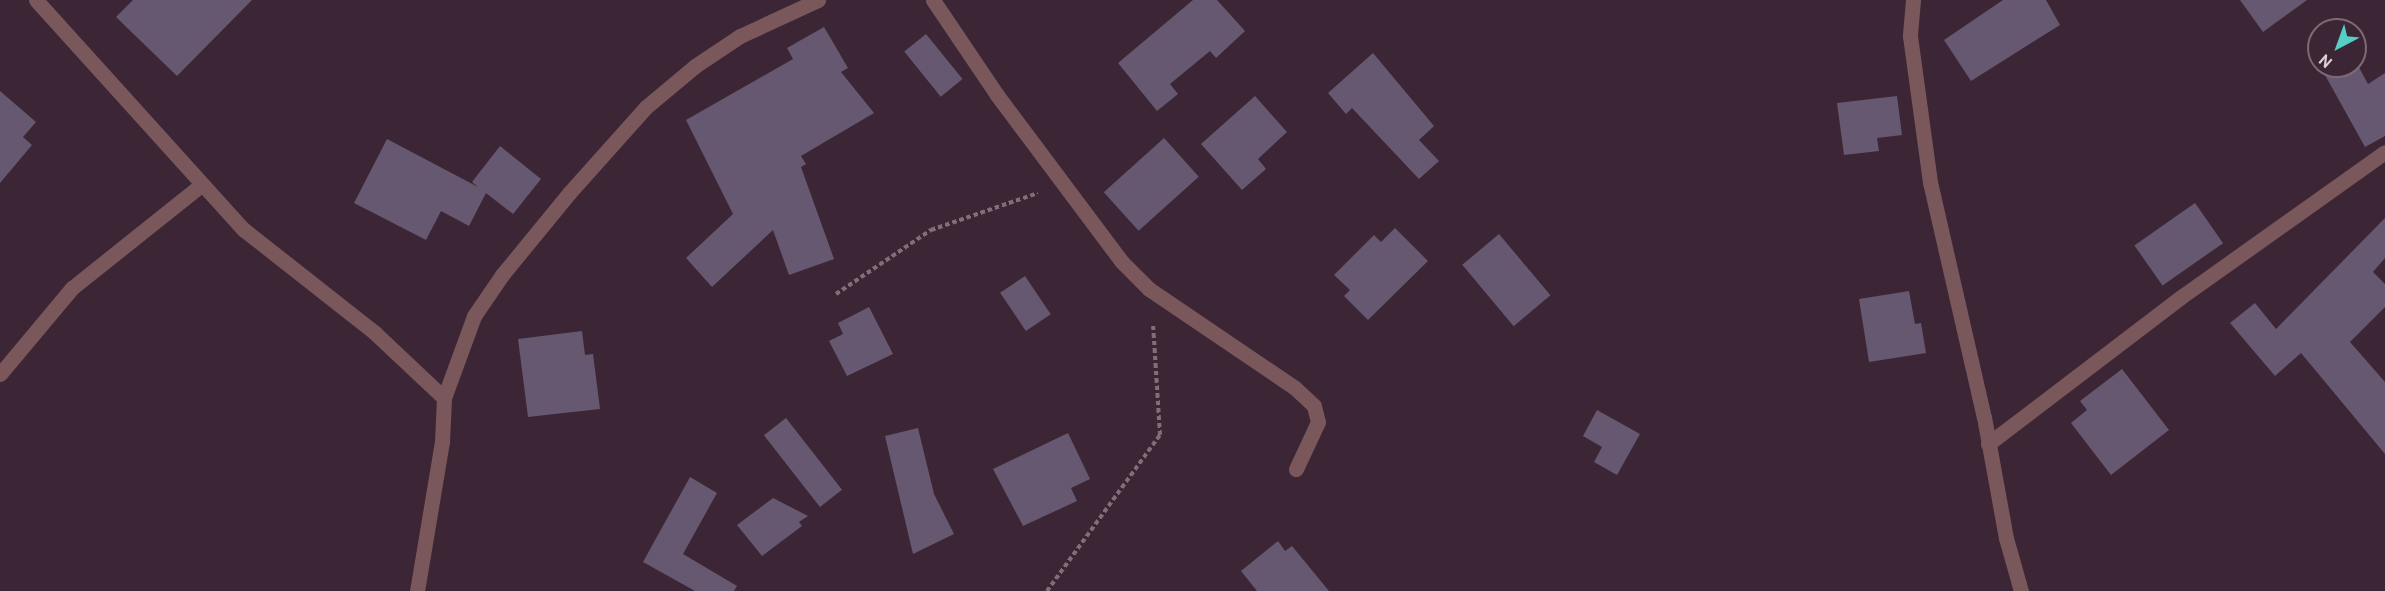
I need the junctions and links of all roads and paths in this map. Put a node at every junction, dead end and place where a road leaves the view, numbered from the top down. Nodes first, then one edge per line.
1 (36, 0) edge
2 (818, 0) edge
3 (933, 0) edge
4 (1913, 0) edge
5 (2385, 152) edge
6 (201, 185) junction
7 (1068, 186) junction
8 (1149, 289) junction
9 (836, 294) dead end
10 (0, 374) edge
11 (444, 398) junction
12 (1988, 444) junction
13 (1296, 469) dead end
14 (417, 591) edge
15 (1047, 591) edge
16 (2021, 591) edge

1 - 6 street
2 - 11 street
3 - 7 street
4 - 12 street
5 - 12 street
6 - 10 street
6 - 11 street
7 - 8 street
7 - 9 path
8 - 13 street
8 - 15 path
11 - 14 street
12 - 16 street

